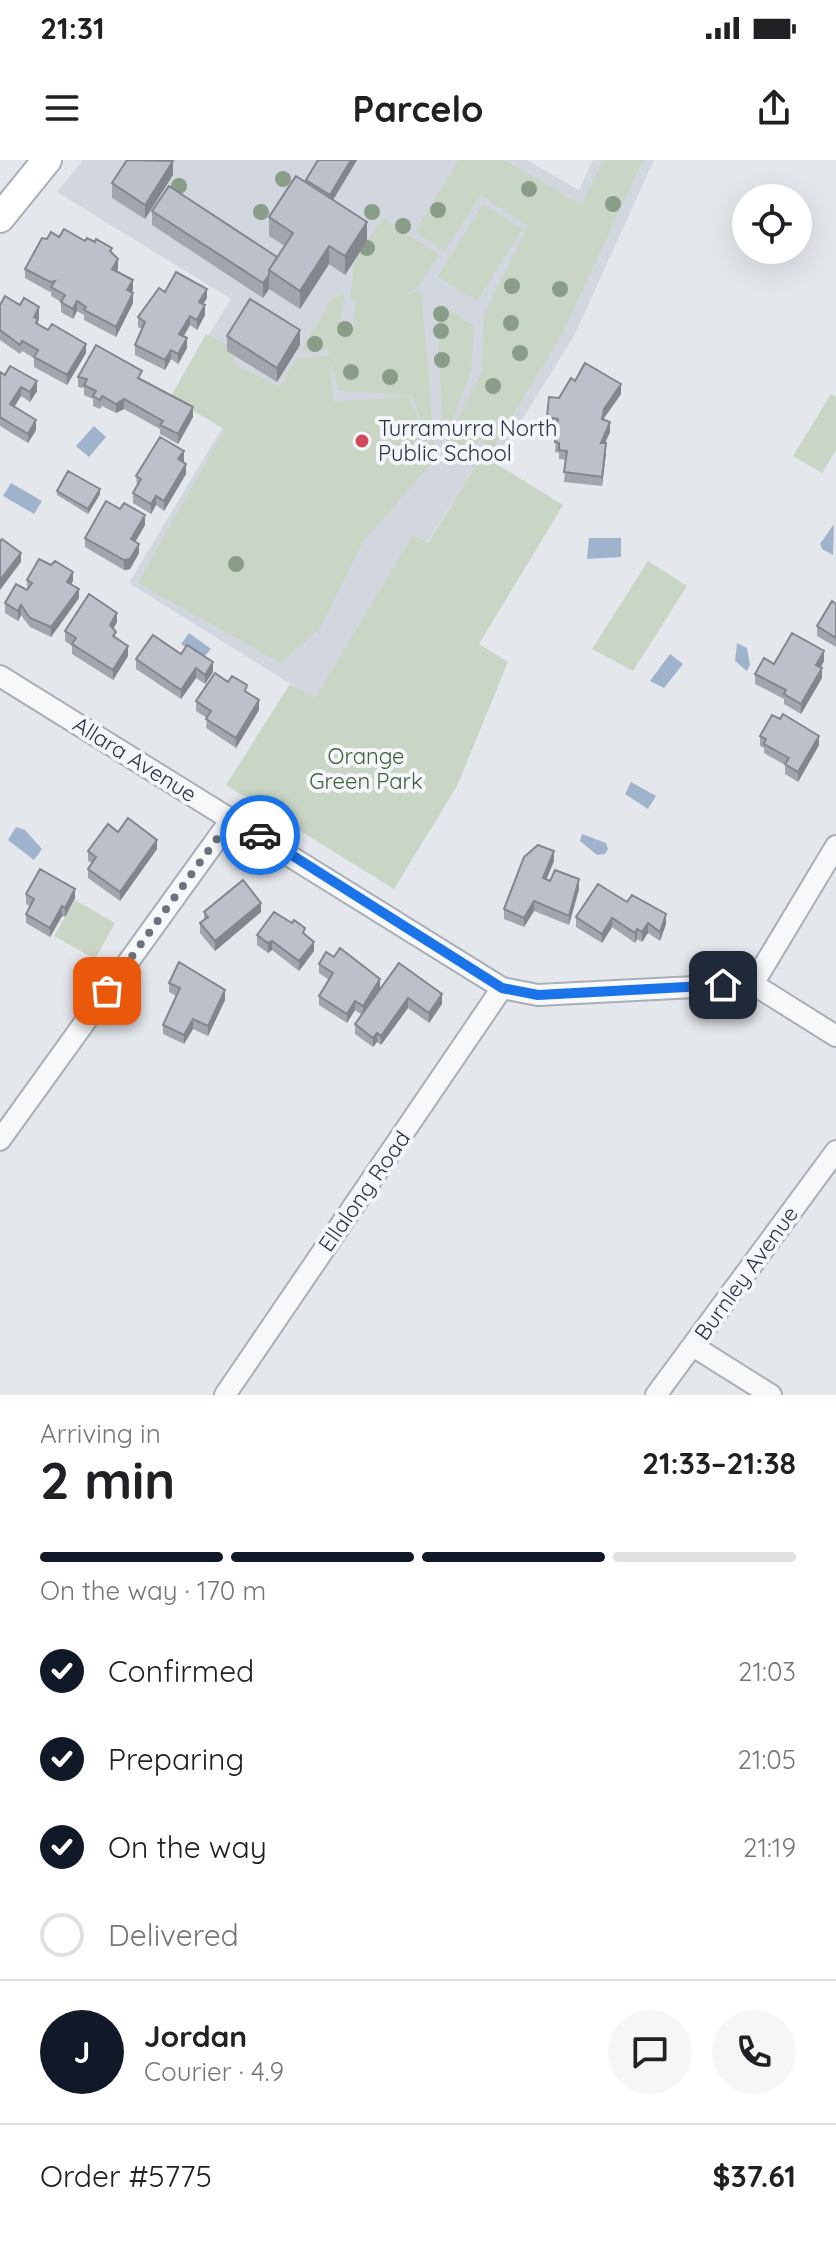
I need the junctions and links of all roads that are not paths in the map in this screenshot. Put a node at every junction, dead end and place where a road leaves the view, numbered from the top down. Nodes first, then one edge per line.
1 (47, 160) edge
2 (0, 218) edge
3 (0, 676) edge
4 (232, 818) junction
5 (836, 846) edge
6 (753, 984) junction
7 (502, 988) junction
8 (836, 1036) edge
9 (0, 1140) edge
10 (836, 1151) edge
11 (693, 1346) junction
12 (225, 1395) edge
13 (656, 1395) edge
14 (771, 1395) edge

1 - 2 main road
3 - 4 street, Allara Avenue
4 - 7 street, Allara Avenue
4 - 9 street
5 - 6 street
6 - 7 street, Allara Avenue
6 - 8 street
7 - 12 street, Ellalong Road
10 - 11 street, Burnley Avenue
11 - 13 street, Burnley Avenue
11 - 14 street

